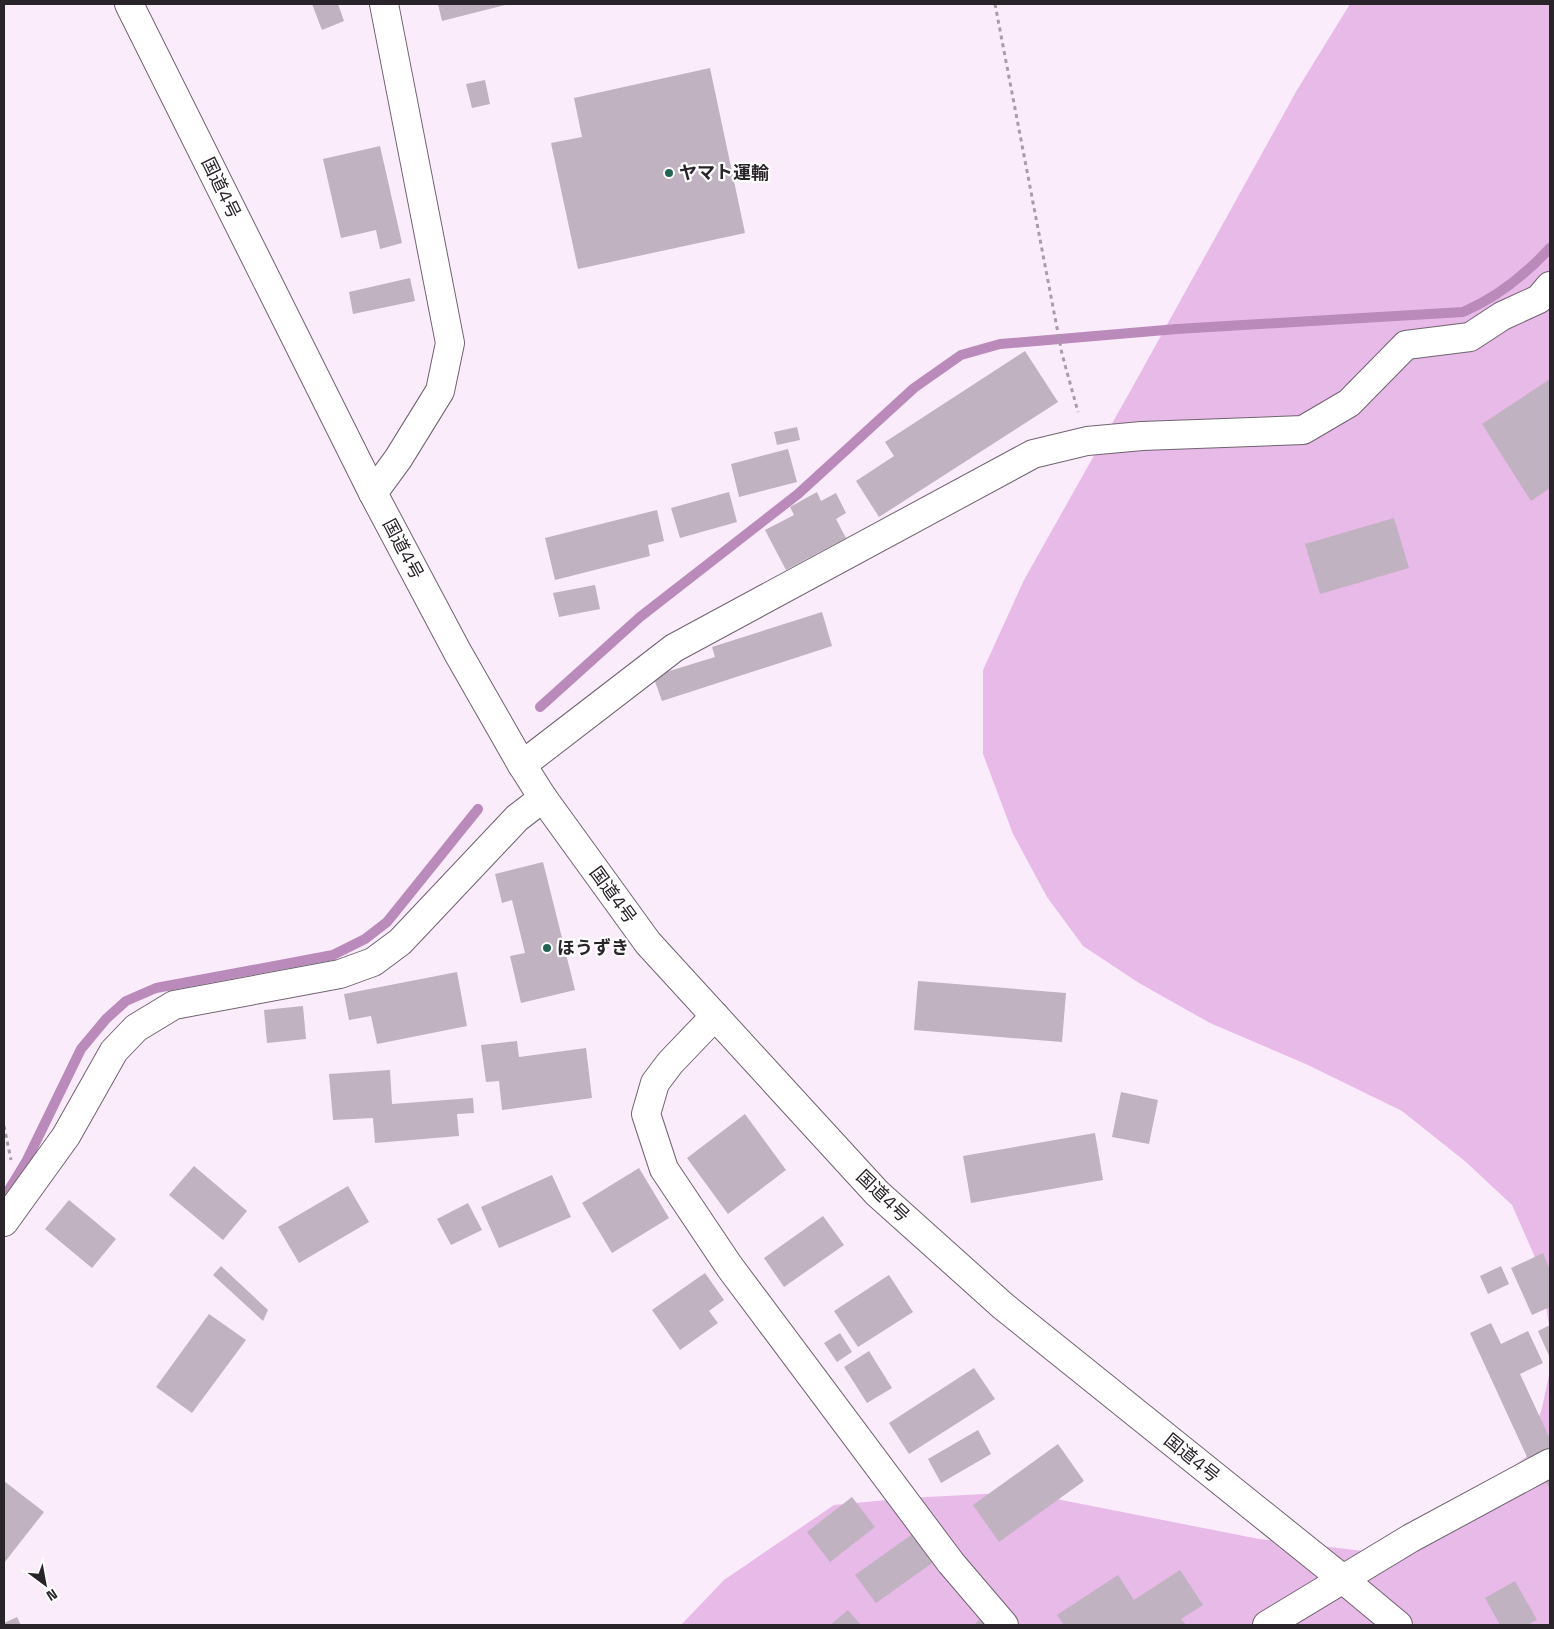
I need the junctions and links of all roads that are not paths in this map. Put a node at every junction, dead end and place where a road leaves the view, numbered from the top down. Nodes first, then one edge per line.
1 (129, 4) edge
2 (384, 4) edge
3 (1550, 286) edge
4 (373, 493) junction
5 (522, 765) junction
6 (543, 798) junction
7 (714, 1016) junction
8 (4, 1222) edge
9 (1550, 1463) edge
10 (1344, 1580) junction
11 (1004, 1625) edge
12 (1266, 1625) edge
13 (1398, 1625) edge

1 - 4 main road, 国道4号
2 - 4 main road
3 - 5 main road
4 - 5 main road, 国道4号
5 - 6 main road, 国道4号
6 - 7 main road, 国道4号
6 - 8 main road
7 - 10 main road, 国道4号
7 - 11 main road
9 - 10 main road
10 - 12 main road
10 - 13 main road, 国道4号

